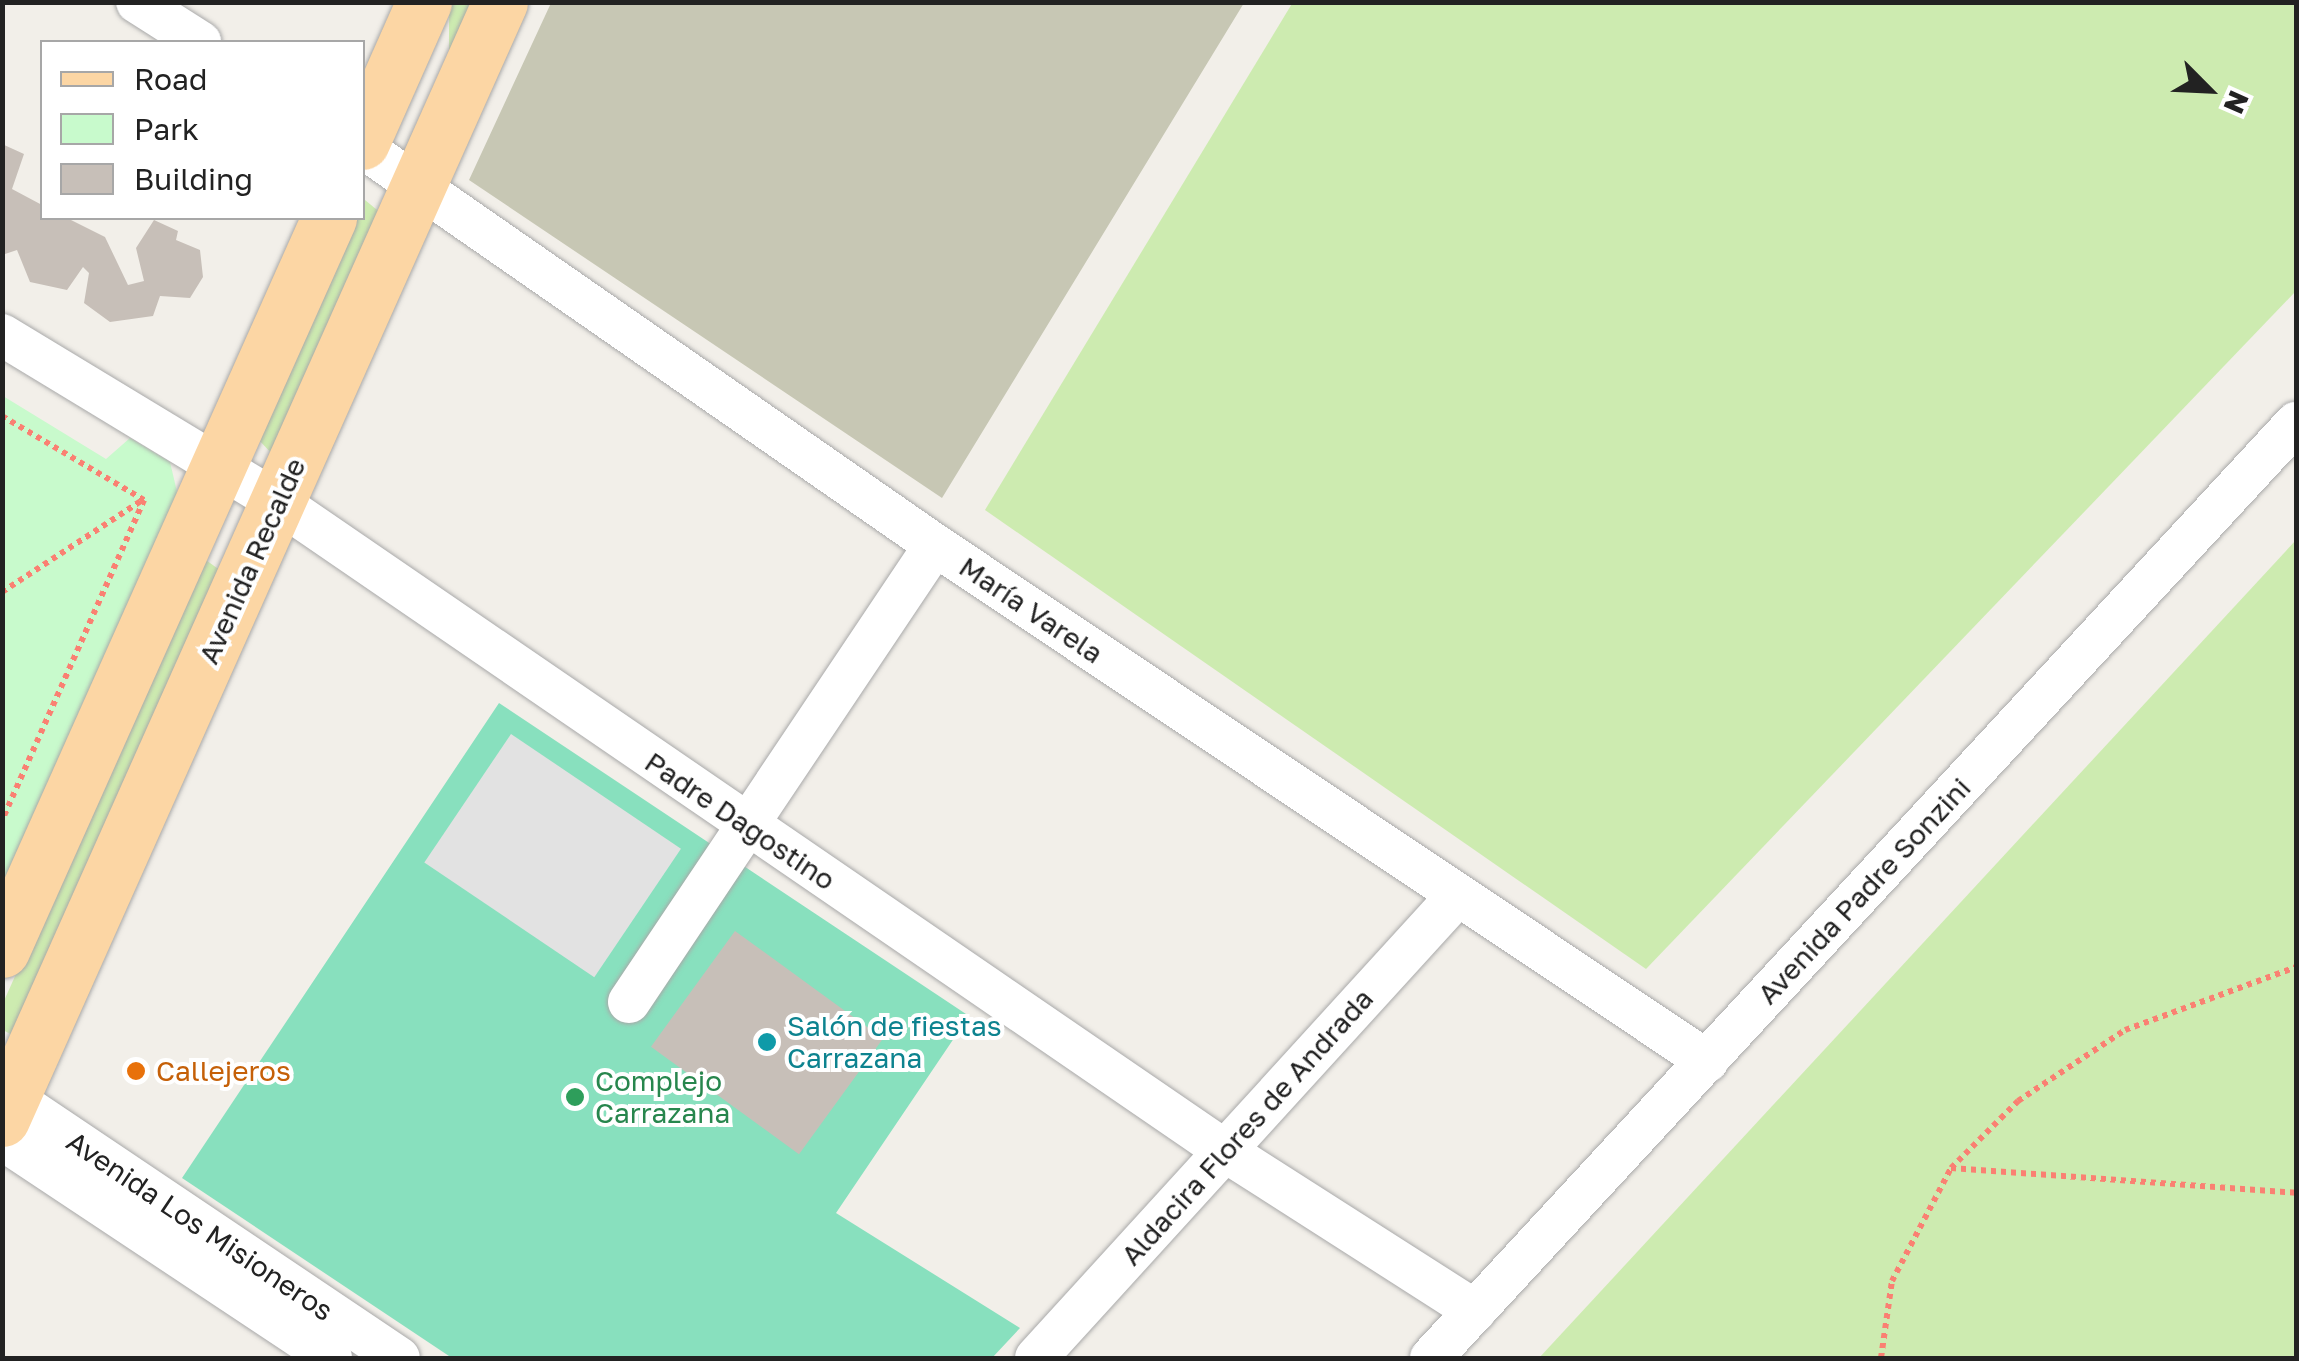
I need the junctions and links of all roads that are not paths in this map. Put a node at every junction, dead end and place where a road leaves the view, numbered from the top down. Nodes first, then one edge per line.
1 (138, 2) edge
2 (424, 2) edge
3 (500, 2) edge
4 (197, 40) edge
5 (365, 137) edge
6 (365, 146) edge
7 (420, 184) junction
8 (328, 220) edge
9 (2, 336) edge
10 (2296, 423) edge
11 (219, 464) junction
12 (278, 502) junction
13 (935, 546) junction
14 (747, 826) junction
15 (1458, 895) junction
16 (2, 950) edge
17 (630, 1002) dead end
18 (1707, 1061) junction
19 (5, 1112) edge
20 (1224, 1152) junction
21 (1476, 1311) junction
22 (330, 1358) edge
23 (399, 1358) edge
24 (1036, 1358) edge
25 (1432, 1358) edge

1 - 4 street
2 - 5 main road
3 - 7 main road, Avenida Recalde
6 - 7 street, María Varela
7 - 12 main road, Avenida Recalde
7 - 13 street, María Varela
8 - 11 main road
9 - 11 street, Padre Dagostino
10 - 18 street, Avenida Padre Sonzini
11 - 12 street, Padre Dagostino
11 - 16 main road
12 - 14 street, Padre Dagostino
12 - 19 main road, Avenida Recalde
13 - 14 street
13 - 15 street, María Varela
14 - 17 street
14 - 20 street, Padre Dagostino
15 - 18 street, María Varela
15 - 20 street, Aldacira Flores de Andrada
18 - 21 street, Avenida Padre Sonzini
19 - 22 street, Avenida Los Misioneros
19 - 23 street, Avenida Los Misioneros
20 - 21 street, Padre Dagostino
20 - 24 street, Aldacira Flores de Andrada
21 - 25 street, Avenida Padre Sonzini

